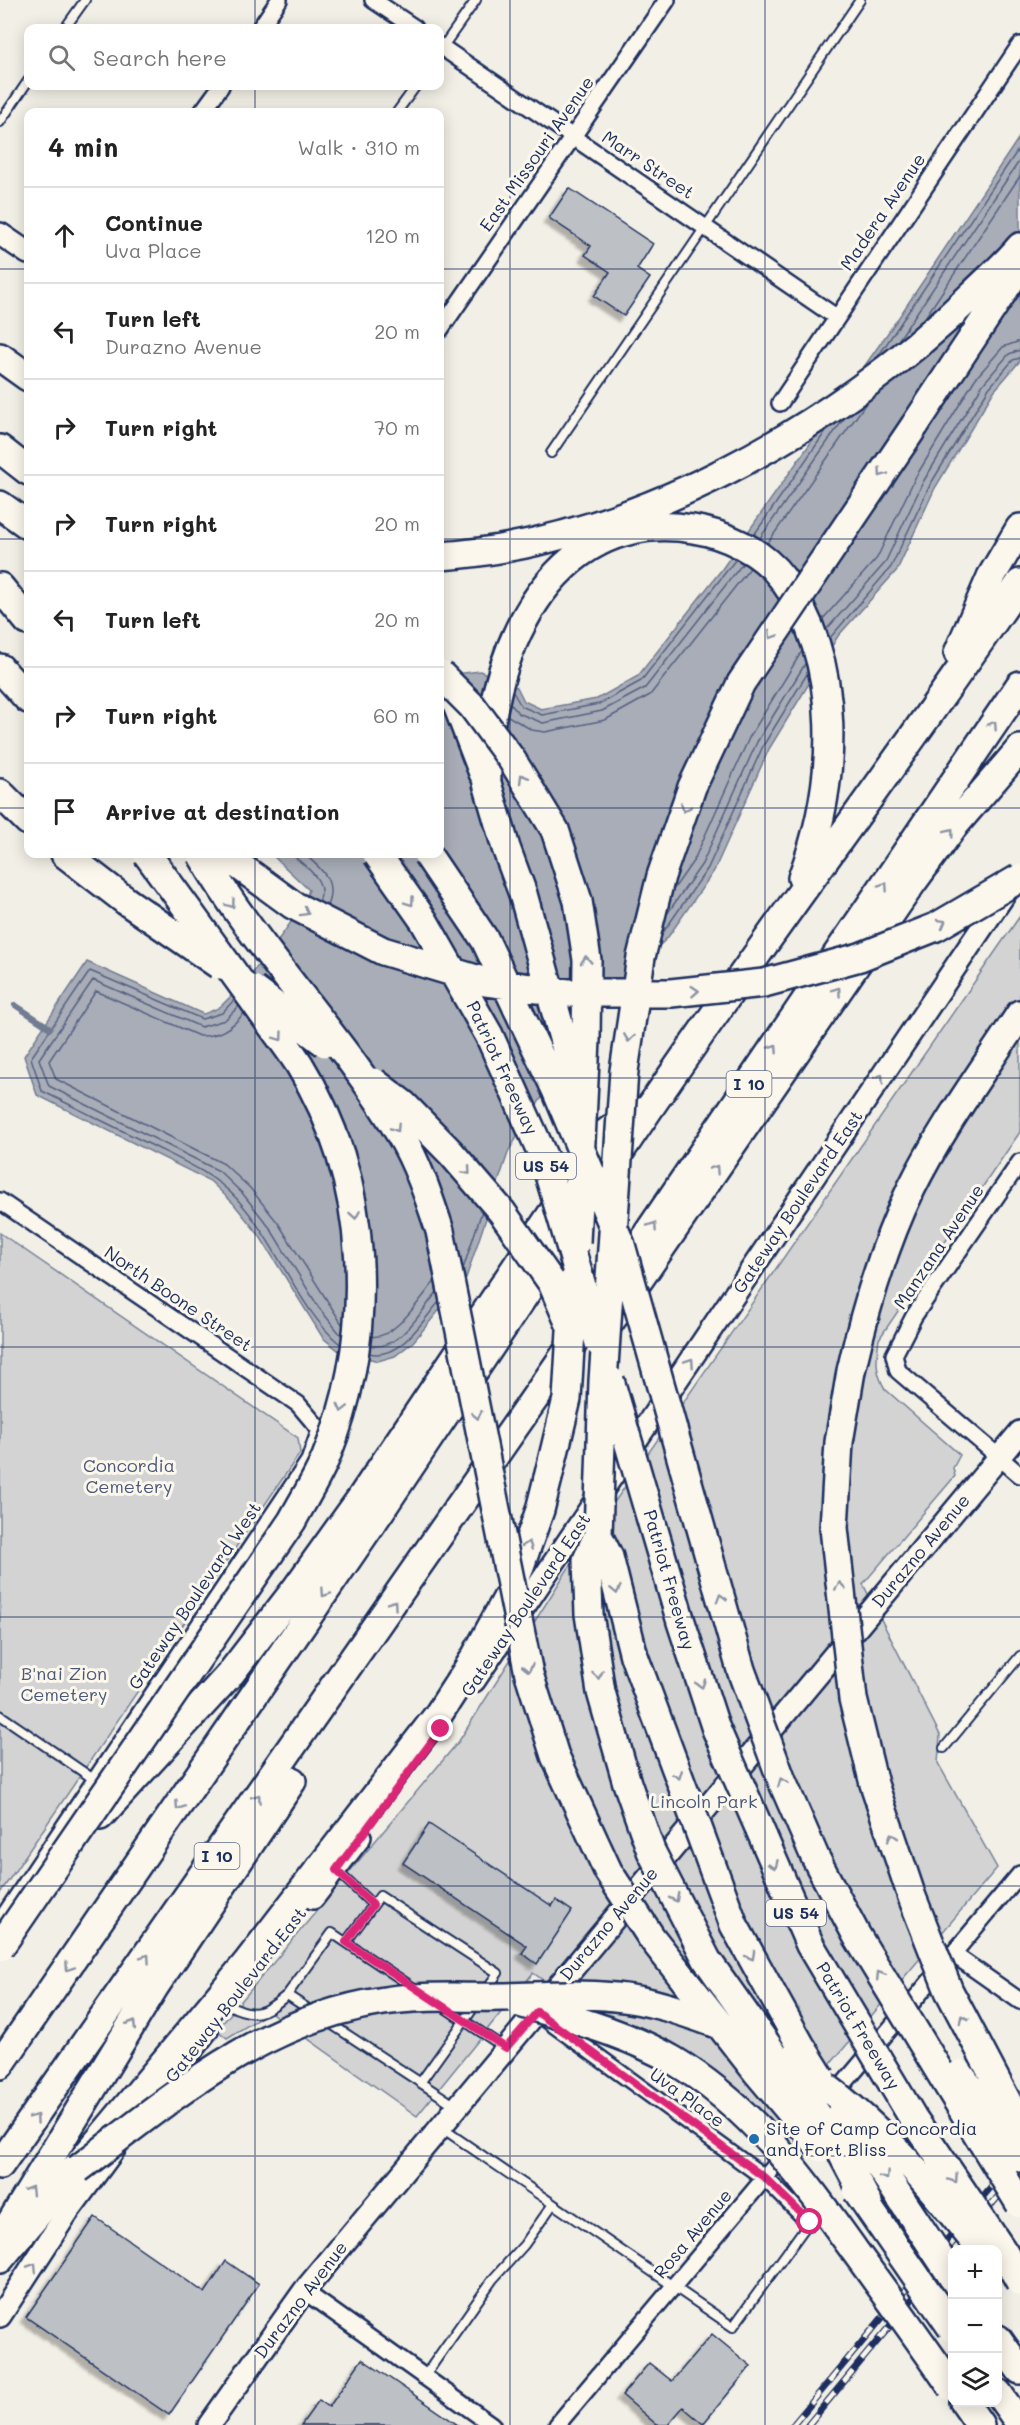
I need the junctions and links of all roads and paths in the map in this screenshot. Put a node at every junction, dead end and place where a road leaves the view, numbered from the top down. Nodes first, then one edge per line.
1 (85, 0) edge
2 (279, 0) edge
3 (373, 0) edge
4 (476, 0) edge
5 (667, 0) edge
6 (860, 0) edge
7 (68, 24) edge
8 (263, 24) edge
9 (409, 24) edge
10 (444, 43) edge
11 (1020, 45) edge
12 (444, 51) edge
13 (24, 87) edge
14 (218, 90) edge
15 (413, 90) edge
16 (205, 108) edge
17 (400, 108) edge
18 (0, 122) edge
19 (573, 137) junction
20 (705, 227) junction
21 (0, 234) edge
22 (1020, 247) edge
23 (24, 250) edge
24 (1020, 266) edge
25 (836, 317) junction
26 (444, 324) edge
27 (0, 357) edge
28 (24, 374) edge
29 (780, 403) dead end
30 (0, 437) edge
31 (0, 449) edge
32 (24, 452) edge
33 (551, 453) dead end
34 (24, 468) edge
35 (0, 505) edge
36 (24, 522) edge
37 (1020, 528) edge
38 (444, 556) edge
39 (1020, 583) edge
40 (0, 587) edge
41 (24, 616) edge
42 (0, 668) edge
43 (444, 676) edge
44 (444, 679) edge
45 (1020, 686) edge
46 (24, 695) edge
47 (932, 713) junction
48 (1020, 749) edge
49 (487, 783) junction
50 (0, 793) edge
51 (24, 817) edge
52 (70, 858) edge
53 (150, 858) edge
54 (203, 858) edge
55 (228, 858) edge
56 (379, 858) edge
57 (430, 858) edge
58 (1020, 871) edge
59 (1020, 878) edge
60 (791, 909) junction
61 (1020, 1014) edge
62 (1020, 1162) edge
63 (0, 1201) edge
64 (621, 1245) junction
65 (1020, 1432) edge
66 (319, 1439) joint
67 (999, 1458) junction
68 (1020, 1475) edge
69 (473, 1490) junction
70 (371, 1504) junction
71 (648, 1508) junction
72 (598, 1535) junction
73 (369, 1639) junction
74 (1020, 1656) edge
75 (0, 1715) edge
76 (944, 1748) dead end
77 (95, 1780) junction
78 (336, 1870) junction
79 (1020, 1874) edge
80 (373, 1905) junction
81 (0, 1924) edge
82 (346, 1942) junction
83 (0, 1947) edge
84 (953, 1954) junction
85 (287, 1995) junction
86 (498, 1997) junction
87 (1020, 2001) edge
88 (227, 2004) junction
89 (537, 2012) junction
90 (464, 2021) junction
91 (911, 2024) junction
92 (506, 2048) junction
93 (980, 2052) junction
94 (0, 2065) edge
95 (420, 2083) junction
96 (1020, 2102) edge
97 (457, 2107) junction
98 (1020, 2126) edge
99 (440, 2127) junction
100 (1020, 2158) edge
101 (0, 2165) edge
102 (78, 2169) junction
103 (765, 2178) junction
104 (868, 2203) junction
105 (553, 2204) junction
106 (1020, 2204) edge
107 (810, 2222) joint
108 (0, 2241) edge
109 (977, 2245) edge
110 (0, 2259) edge
111 (948, 2270) edge
112 (1002, 2275) edge
113 (1020, 2282) edge
114 (675, 2286) junction
115 (304, 2291) junction
116 (1020, 2295) edge
117 (0, 2316) edge
118 (948, 2322) edge
119 (1002, 2345) edge
120 (1020, 2370) edge
121 (424, 2377) junction
122 (948, 2381) edge
123 (1002, 2399) edge
124 (967, 2407) edge
125 (1020, 2424) edge
126 (209, 2425) edge
127 (492, 2425) edge
128 (557, 2425) edge
129 (980, 2425) edge

1 - 7 lane
2 - 8 street
3 - 9 street
4 - 10 lane
5 - 19 street, East Missouri Avenue
6 - 20 lane
11 - 25 street, Madera Avenue
12 - 19 street, Marr Street
13 - 18 lane
14 - 16 street
15 - 17 lane
19 - 20 street, Marr Street
19 - 26 street, East Missouri Avenue
20 - 25 street, Marr Street
20 - 33 lane
21 - 23 main road
22 - 38 highway
24 -> 72 highway, bridge
25 - 29 street, Madera Avenue
27 - 28 highway
30 - 32 highway
31 - 34 highway
35 - 36 highway
37 - 47 highway
39 - 47 highway
40 - 41 highway
42 - 46 highway
102 -> 43 highway, bridge
44 - 49 highway, bridge
69 -> 45 highway, I 10
47 - 60 highway
69 -> 48 highway
49 - 60 highway, bridge
49 - 64 highway, bridge
50 - 51 highway
52 -> 71 highway, bridge
53 -> 83 highway, bridge
54 -> 104 highway, bridge
55 -> 59 highway, bridge
56 -> 71 highway, Patriot Freeway / US 54, bridge
57 - 64 highway, US 54, bridge
78 -> 58 main road, Gateway Boulevard East
60 - 70 highway
93 -> 61 highway, bridge
62 - 67 street, Manzana Avenue
63 - 66 street, North Boone Street
91 -> 64 highway, US 54, bridge
65 - 67 main road, Durazno Avenue
66 - 77 street, Gateway Boulevard West
67 - 68 street
67 - 89 main road, Durazno Avenue
73 -> 69 highway, I 10
70 - 81 highway
70 -> 94 highway
71 -> 113 highway, Patriot Freeway / US 54, bridge
72 -> 104 highway, bridge
72 -> 111 highway, bridge
101 -> 73 highway, I 10
108 -> 73 highway
74 - 76 lane
75 - 77 lane
77 - 81 street, Gateway Boulevard West
78 - 80 lane
78 - 88 main road, Gateway Boulevard East
79 - 84 street, Rosa Avenue
80 - 82 lane
80 - 90 lane
82 - 85 lane
82 - 90 lane
84 - 87 street
84 - 103 street, Rosa Avenue
85 - 88 lane
85 - 95 lane
86 - 102 highway, bridge
86 - 109 highway, bridge
86 - 122 highway, bridge
117 -> 88 main road, Gateway Boulevard East
89 - 92 main road, Durazno Avenue
89 - 103 street, Uva Place
90 - 92 lane
90 - 95 lane
91 - 100 highway, bridge
91 - 106 highway, US 54, bridge
92 - 97 main road, Durazno Avenue
93 - 96 highway, bridge
93 - 98 highway, bridge
95 - 97 lane
97 - 99 main road, Durazno Avenue
99 - 105 lane
99 - 115 main road, Durazno Avenue
102 - 110 highway
103 - 107 street, Uva Place
103 - 114 street, Rosa Avenue
104 - 118 highway, bridge
105 - 114 lane
105 - 121 lane
107 - 114 lane
112 - 116 highway
114 - 128 street, Rosa Avenue
115 - 121 street
115 - 126 main road, Durazno Avenue
119 - 120 highway
121 - 127 street
123 - 125 highway
124 - 129 highway

